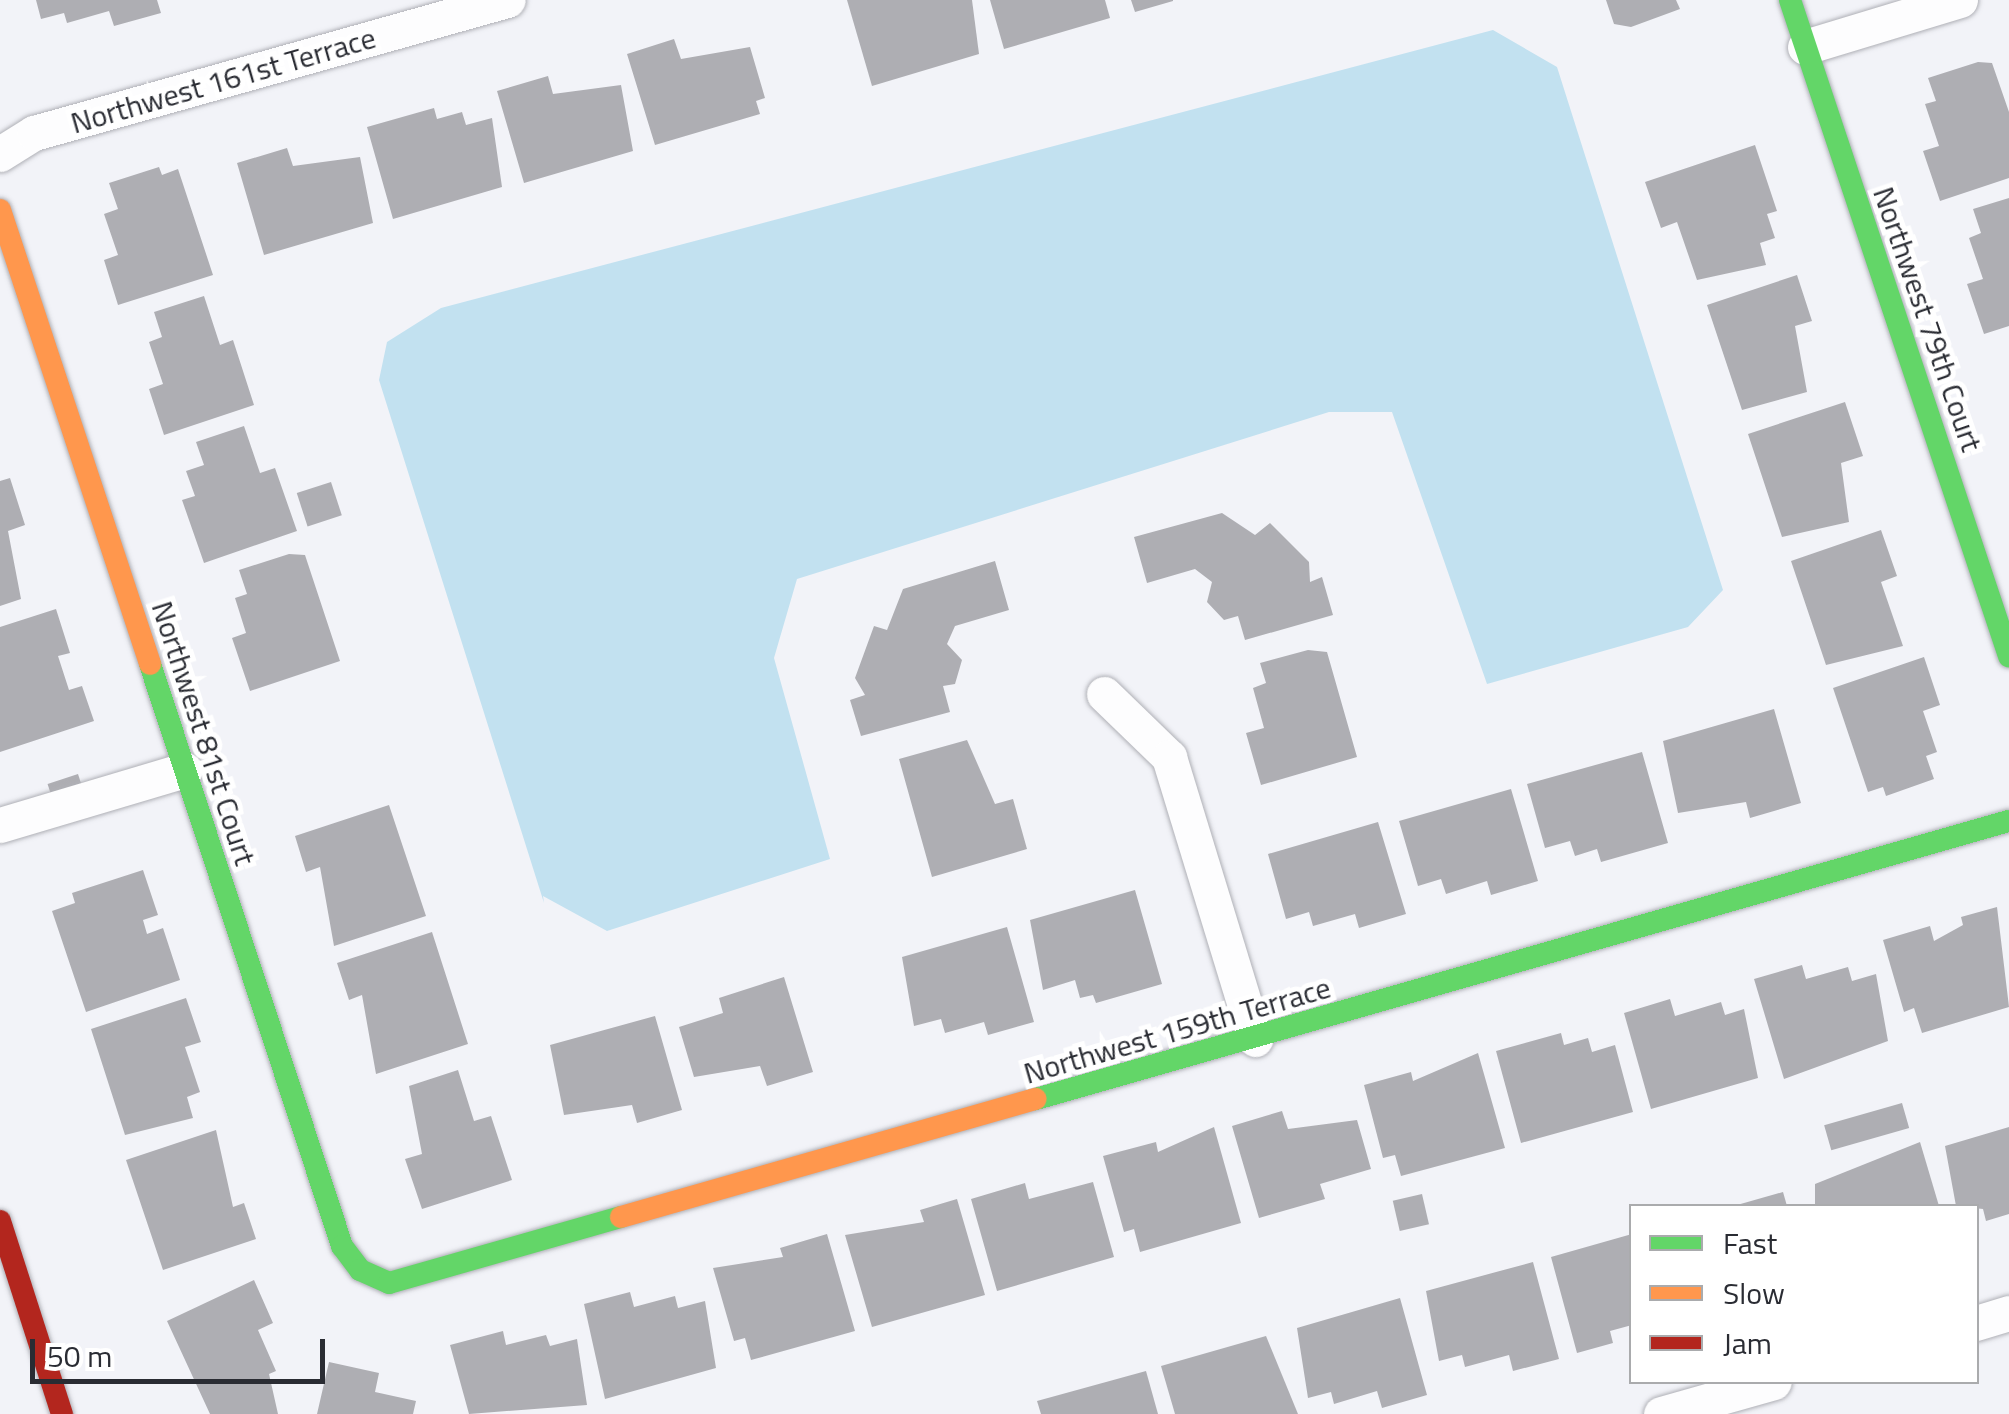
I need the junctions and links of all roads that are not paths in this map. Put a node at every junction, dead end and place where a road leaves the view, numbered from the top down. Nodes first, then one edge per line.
1 (508, 0) edge
2 (1790, 0) edge
3 (1960, 0) edge
4 (1805, 47) junction
5 (0, 154) edge
6 (0, 210) edge
7 (2009, 656) edge
8 (1104, 694) dead end
9 (185, 770) junction
10 (2009, 822) edge
11 (0, 825) edge
12 (1256, 1039) junction
13 (0, 1222) edge
14 (360, 1270) joint
15 (2009, 1314) edge
16 (1979, 1322) edge
17 (1767, 1384) edge
18 (62, 1414) edge
19 (1662, 1414) edge

1 - 5 street, Northwest 161st Terrace
2 - 4 street, Northwest 79th Court
3 - 4 street
4 - 7 street, Northwest 79th Court
6 - 9 street, Northwest 81st Court
8 - 12 street
9 - 11 street
9 - 14 street, Northwest 81st Court
10 - 12 street, Northwest 159th Terrace
12 - 14 street, Northwest 159th Terrace
13 - 18 street
15 - 16 street
17 - 19 street

